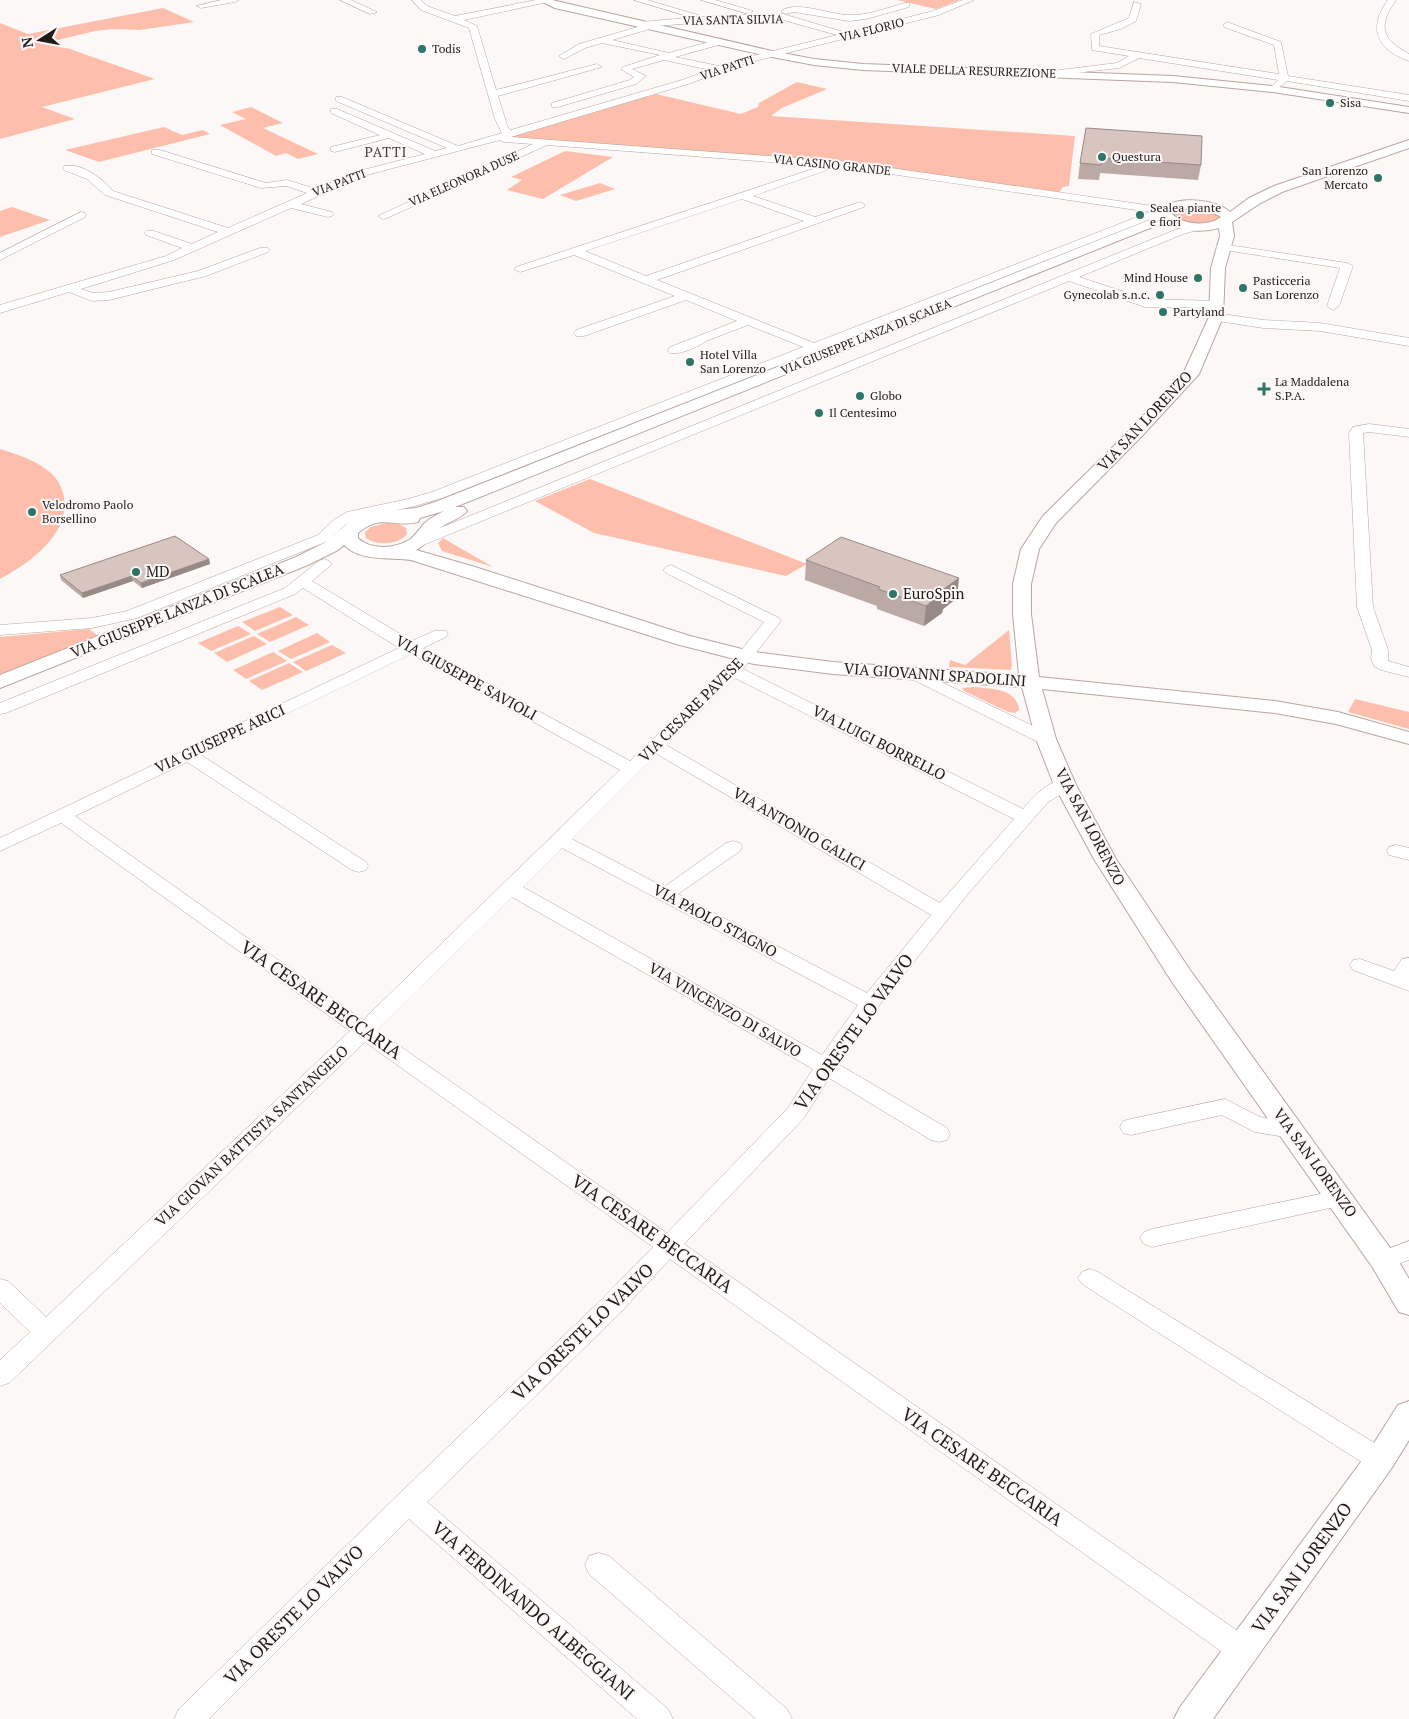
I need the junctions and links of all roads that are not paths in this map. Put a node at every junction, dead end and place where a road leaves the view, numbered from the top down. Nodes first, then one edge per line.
1 (235, 0) edge
2 (344, 0) edge
3 (511, 0) edge
4 (546, 0) edge
5 (638, 0) edge
6 (705, 0) edge
7 (887, 0) edge
8 (970, 0) edge
9 (1392, 0) edge
10 (435, 1) edge
11 (414, 2) edge
12 (1137, 4) dead end
13 (521, 5) junction
14 (906, 5) junction
15 (201, 6) dead end
16 (373, 12) dead end
17 (937, 13) junction
18 (773, 17) junction
19 (455, 19) junction
20 (710, 19) junction
21 (647, 25) junction
22 (1227, 25) dead end
23 (850, 36) junction
24 (600, 40) junction
25 (719, 42) junction
26 (1389, 46) junction
27 (1409, 48) edge
28 (772, 54) junction
29 (1136, 56) junction
30 (664, 57) junction
31 (1409, 58) edge
32 (719, 70) junction
33 (1052, 74) junction
34 (1284, 79) junction
35 (1273, 90) junction
36 (493, 94) junction
37 (1409, 98) edge
38 (339, 99) dead end
39 (554, 105) dead end
40 (1409, 110) edge
41 (334, 111) dead end
42 (509, 133) junction
43 (390, 135) junction
44 (496, 138) junction
45 (1409, 139) edge
46 (544, 142) junction
47 (1409, 144) edge
48 (335, 148) dead end
49 (456, 149) junction
50 (1391, 149) junction
51 (156, 152) dead end
52 (436, 155) junction
53 (836, 164) junction
54 (68, 168) dead end
55 (1278, 189) junction
56 (315, 192) junction
57 (744, 196) junction
58 (288, 204) junction
59 (860, 205) dead end
60 (1190, 205) junction
61 (1164, 212) junction
62 (328, 214) dead end
63 (81, 215) dead end
64 (383, 216) dead end
65 (815, 221) junction
66 (1226, 221) junction
67 (1193, 226) junction
68 (228, 232) junction
69 (150, 234) dead end
70 (1222, 246) junction
71 (192, 248) junction
72 (264, 250) dead end
73 (575, 251) junction
74 (0, 257) edge
75 (520, 269) dead end
76 (1069, 277) junction
77 (645, 280) junction
78 (70, 289) junction
79 (686, 296) junction
80 (1333, 306) dead end
81 (0, 309) edge
82 (1217, 311) junction
83 (747, 321) junction
84 (580, 332) dead end
85 (1409, 342) edge
86 (813, 347) junction
87 (674, 350) dead end
88 (1409, 433) edge
89 (601, 454) junction
90 (531, 458) junction
91 (563, 481) junction
92 (481, 490) junction
93 (397, 515) junction
94 (349, 531) junction
95 (422, 538) junction
96 (379, 551) junction
97 (324, 564) junction
98 (672, 570) dead end
99 (469, 571) junction
100 (303, 582) junction
101 (185, 601) junction
102 (0, 630) edge
103 (440, 634) dead end
104 (411, 648) junction
105 (739, 663) junction
106 (1409, 672) edge
107 (914, 674) junction
108 (1030, 681) junction
109 (0, 682) edge
110 (0, 694) edge
111 (0, 709) edge
112 (1046, 738) junction
113 (1409, 738) edge
114 (655, 746) junction
115 (188, 755) junction
116 (631, 769) junction
117 (1064, 785) junction
118 (62, 815) junction
119 (1026, 817) junction
120 (560, 840) junction
121 (0, 845) edge
122 (733, 847) dead end
123 (359, 866) dead end
124 (510, 888) junction
125 (665, 895) junction
126 (942, 913) junction
127 (1360, 965) dead end
128 (1405, 976) edge
129 (870, 1003) junction
130 (364, 1031) junction
131 (826, 1067) junction
132 (1131, 1127) dead end
133 (1290, 1130) junction
134 (940, 1134) dead end
135 (1340, 1198) junction
136 (1152, 1238) dead end
137 (670, 1246) junction
138 (1409, 1250) edge
139 (1383, 1260) junction
140 (1090, 1278) dead end
141 (0, 1288) edge
142 (1409, 1304) edge
143 (45, 1332) junction
144 (0, 1376) edge
145 (1409, 1414) edge
146 (1380, 1460) junction
147 (408, 1502) junction
148 (599, 1565) dead end
149 (1242, 1650) junction
150 (189, 1719) edge
151 (658, 1719) edge
152 (777, 1719) edge
153 (1192, 1719) edge

1 - 15 street
2 - 16 street
3 - 13 street
4 - 13 street
4 - 21 street, VIALE DELLA RESURREZIONE
5 - 20 street
6 - 18 street
7 - 14 street
8 - 17 street, VIA FLORIO
9 - 26 street
10 - 11 street
11 - 19 street
12 - 29 street
13 - 19 street
14 - 17 street
14 - 18 street
17 - 23 street, VIA FLORIO
18 - 20 street, VIA SANTA SILVIA
18 - 23 street, VIA SANTA SILVIA
19 - 36 street
20 - 21 street, VIA SANTA SILVIA
21 - 24 street, VIA SANTA SILVIA
21 - 25 street, VIALE DELLA RESURREZIONE
22 - 34 street
23 - 28 street, VIA FLORIO
24 - 30 street
24 - 36 street, VIA SANTA SILVIA
25 - 28 street, VIALE DELLA RESURREZIONE
25 - 30 street
26 - 27 street
26 - 31 street
28 - 32 street, VIA PATTI
28 - 33 street, VIALE DELLA RESURREZIONE
29 - 33 street
29 - 34 street
30 - 32 street
30 - 39 street
32 - 42 street, VIA PATTI
33 - 35 street, VIALE DELLA RESURREZIONE
34 - 35 street
34 - 37 street
35 - 40 street, VIALE DELLA RESURREZIONE
36 - 42 street
38 - 49 street
41 - 43 street
42 - 44 street, VIA PATTI
43 - 48 street
43 - 52 street
44 - 46 street, VIA CASINO GRANDE
44 - 49 street, VIA PATTI
45 - 50 street
46 - 53 street, VIA CASINO GRANDE
46 - 64 street, VIA ELEONORA DUSE
47 - 50 street
49 - 52 street, VIA PATTI
50 - 55 street
51 - 56 street
52 - 56 street, VIA PATTI
53 - 57 street
53 - 61 street, VIA CASINO GRANDE
54 - 68 street
55 - 60 street
55 - 66 street
56 - 58 street, VIA PATTI
57 - 65 street
57 - 73 street
58 - 62 street
58 - 68 street, VIA PATTI
59 - 65 street
60 - 61 street
60 - 66 street
61 - 67 street
61 - 86 street, VIA GIUSEPPE LANZA DI SCALEA
61 - 92 street, VIA GIUSEPPE LANZA DI SCALEA
63 - 74 street
65 - 77 street
66 - 67 street
66 - 70 street, VIA SAN LORENZO
67 - 70 street
67 - 76 street, VIA GIUSEPPE LANZA DI SCALEA
67 - 89 street, VIA GIUSEPPE LANZA DI SCALEA
68 - 71 street, VIA PATTI
69 - 71 street
70 - 80 street
70 - 82 street, VIA SAN LORENZO
71 - 78 street, VIA PATTI
72 - 78 street
73 - 75 street
73 - 77 street
76 - 82 street
76 - 91 street, VIA GIUSEPPE LANZA DI SCALEA
77 - 79 street
78 - 81 street, VIA PATTI
79 - 83 street
79 - 84 street
82 - 85 street
82 - 108 street, VIA SAN LORENZO
83 - 86 street
83 - 87 street
86 - 90 street, VIA GIUSEPPE LANZA DI SCALEA
88 - 106 street
89 - 91 street, VIA GIUSEPPE LANZA DI SCALEA
89 - 95 street, VIA GIUSEPPE LANZA DI SCALEA
90 - 92 street, VIA GIUSEPPE LANZA DI SCALEA
90 - 101 street, VIA GIUSEPPE LANZA DI SCALEA
91 - 95 street, VIA GIUSEPPE LANZA DI SCALEA
92 - 93 street, VIA GIUSEPPE LANZA DI SCALEA
93 - 94 street, VIA GIUSEPPE LANZA DI SCALEA
93 - 95 street, VIA GIOVANNI SPADOLINI
94 - 96 street
94 - 101 street, VIA GIUSEPPE LANZA DI SCALEA
95 - 96 street
95 - 99 street, VIA GIOVANNI SPADOLINI
96 - 97 street, VIA GIUSEPPE LANZA DI SCALEA
96 - 99 street, VIA GIOVANNI SPADOLINI
97 - 100 street, VIA GIUSEPPE LANZA DI SCALEA
97 - 110 street, VIA GIUSEPPE LANZA DI SCALEA
98 - 105 street, VIA CESARE PAVESE
99 - 105 street, VIA GIOVANNI SPADOLINI
100 - 104 street, VIA GIUSEPPE SAVIOLI
100 - 111 street, VIA GIUSEPPE LANZA DI SCALEA
101 - 102 street, VIA GIUSEPPE LANZA DI SCALEA
101 - 109 street, VIA GIUSEPPE LANZA DI SCALEA
103 - 104 street, VIA GIUSEPPE ARICI
104 - 115 street, VIA GIUSEPPE ARICI
104 - 116 street, VIA GIUSEPPE SAVIOLI
105 - 107 street, VIA GIOVANNI SPADOLINI
105 - 114 street, VIA CESARE PAVESE
105 - 119 street, VIA LUIGI BORRELLO
107 - 108 street, VIA GIOVANNI SPADOLINI
107 - 112 street
108 - 112 street, VIA SAN LORENZO
108 - 113 street, VIA GIOVANNI SPADOLINI
112 - 117 street, VIA SAN LORENZO
114 - 116 street, VIA CESARE PAVESE
114 - 126 street, VIA ANTONIO GALICI
115 - 118 street, VIA GIUSEPPE ARICI
115 - 123 street
116 - 120 street, VIA GIOVAN BATTISTA SANTANGELO
117 - 119 street, VIA ORESTE LO VALVO
117 - 133 street, VIA SAN LORENZO
118 - 121 street, VIA GIUSEPPE ARICI
118 - 130 street, VIA CESARE BECCARIA
119 - 126 street, VIA ORESTE LO VALVO
120 - 124 street, VIA GIOVAN BATTISTA SANTANGELO
120 - 125 street, VIA PAOLO STAGNO
122 - 125 street
124 - 130 street, VIA GIOVAN BATTISTA SANTANGELO
124 - 131 street, VIA VINCENZO DI SALVO
125 - 129 street, VIA PAOLO STAGNO
126 - 129 street, VIA ORESTE LO VALVO
127 - 128 street
129 - 131 street, VIA ORESTE LO VALVO
130 - 137 street, VIA CESARE BECCARIA
130 - 143 street, VIA GIOVAN BATTISTA SANTANGELO
131 - 134 street, VIA VINCENZO DI SALVO
131 - 137 street, VIA ORESTE LO VALVO
132 - 133 street
133 - 135 street, VIA SAN LORENZO
135 - 136 street
135 - 139 street, VIA SAN LORENZO
137 - 147 street, VIA ORESTE LO VALVO
137 - 149 street, VIA CESARE BECCARIA
138 - 139 street
139 - 142 street, VIA SAN LORENZO
140 - 146 street
141 - 143 street
143 - 144 street, VIA GIOVAN BATTISTA SANTANGELO
145 - 146 street, VIA SAN LORENZO
146 - 149 street, VIA SAN LORENZO
147 - 150 street, VIA ORESTE LO VALVO
147 - 151 street, VIA FERDINANDO ALBEGGIANI
148 - 152 street
149 - 153 street, VIA SAN LORENZO

